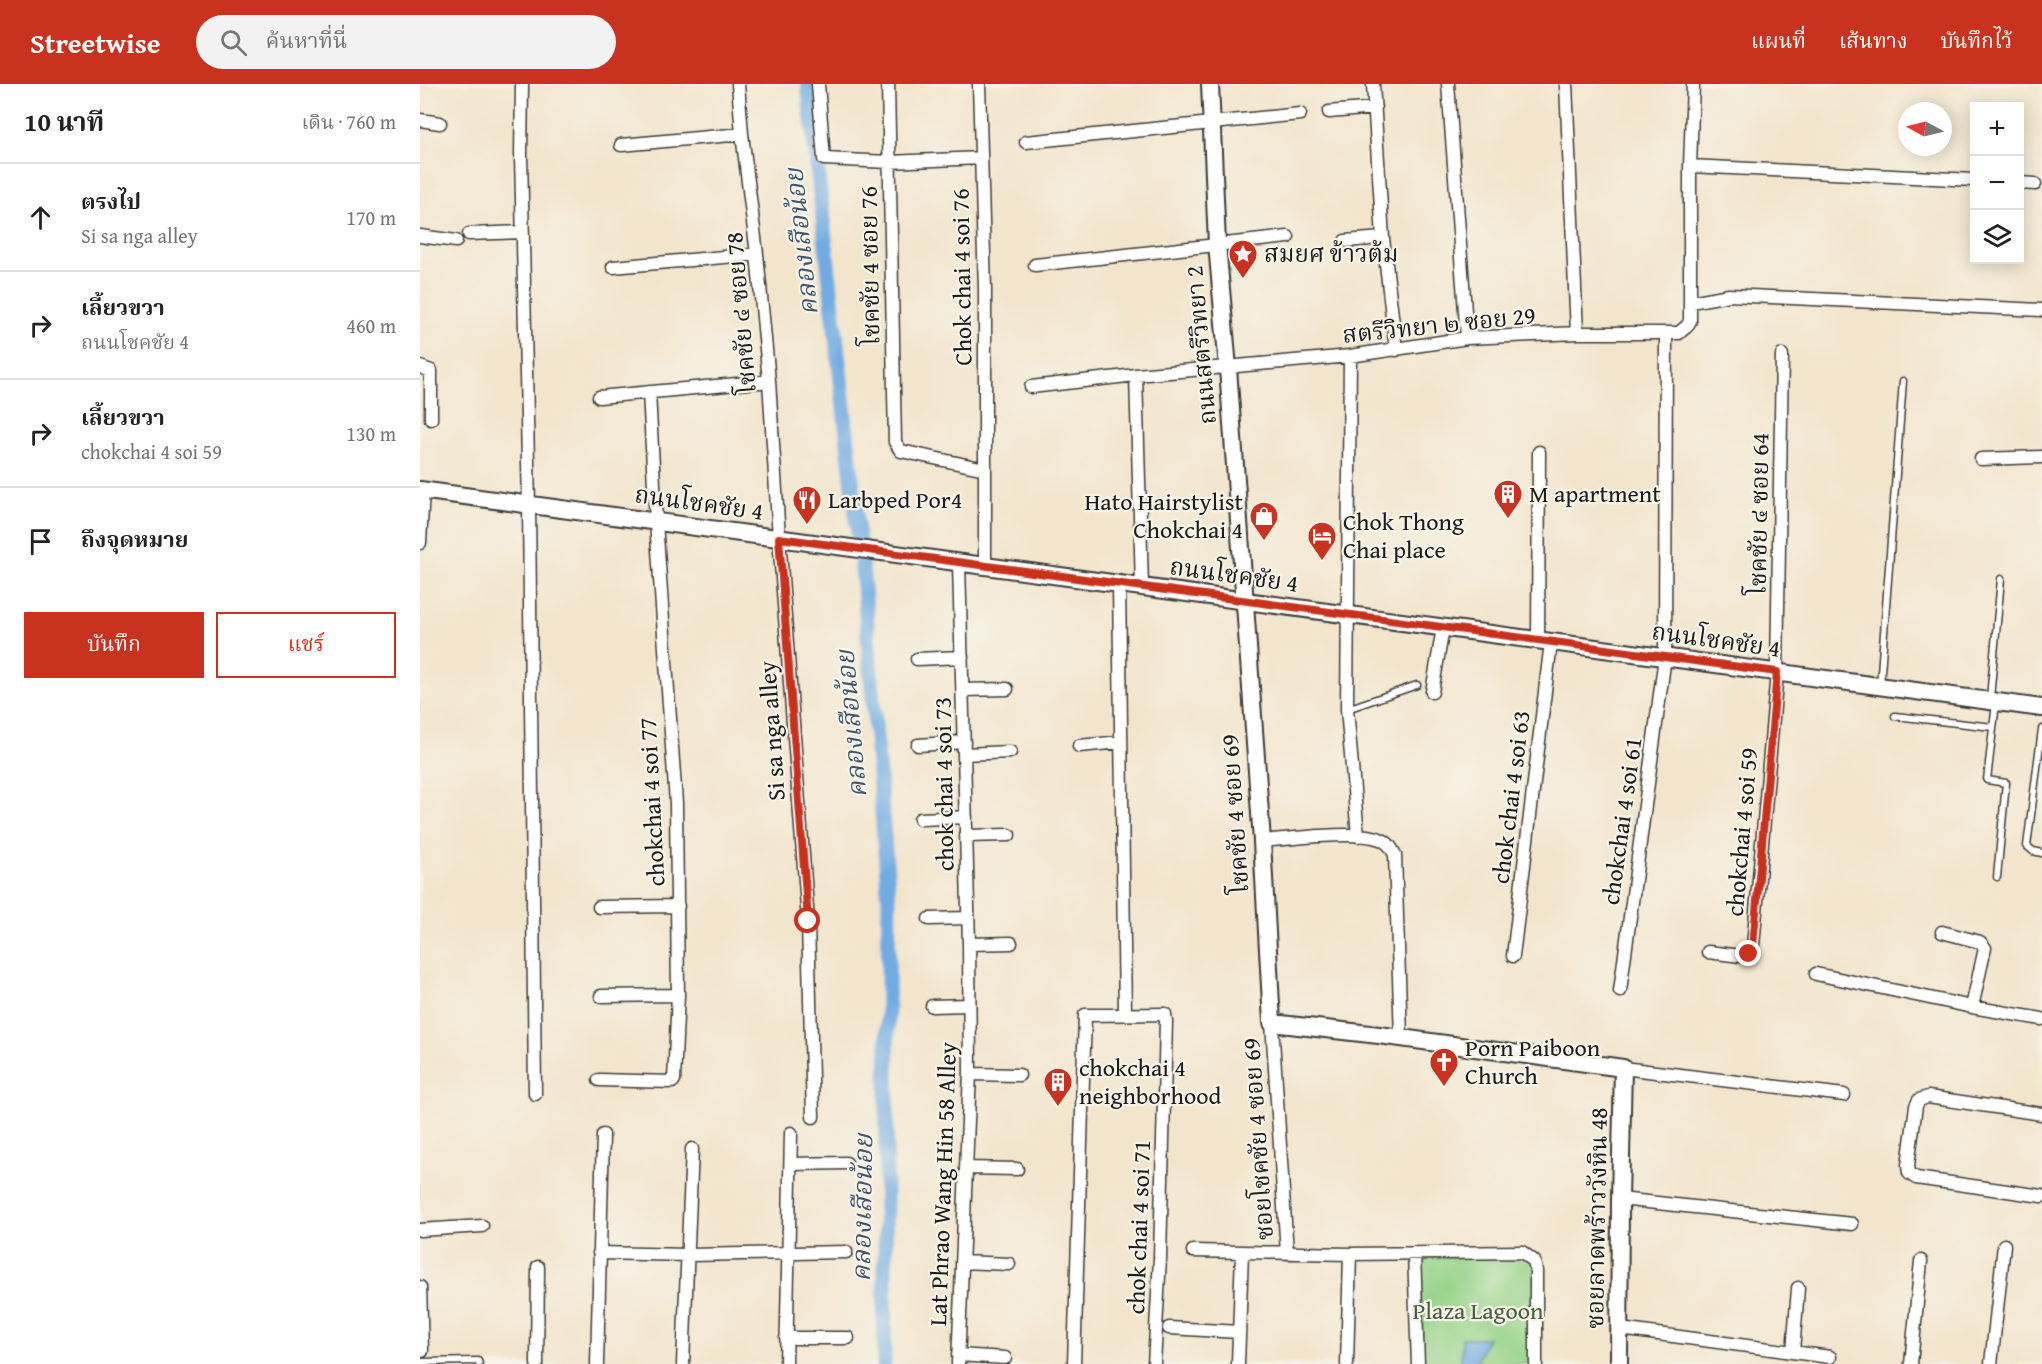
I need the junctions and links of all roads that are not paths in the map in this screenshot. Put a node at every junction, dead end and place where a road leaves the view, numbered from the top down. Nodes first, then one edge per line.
1 (522, 84) edge
2 (738, 84) edge
3 (818, 84) edge
4 (888, 84) edge
5 (979, 84) edge
6 (1210, 84) edge
7 (1373, 84) edge
8 (1448, 84) edge
9 (1566, 84) edge
10 (1693, 84) edge
11 (1375, 108) junction
12 (1329, 112) dead end
13 (1300, 114) dead end
14 (420, 120) edge
15 (440, 123) dead end
16 (1212, 123) junction
17 (742, 134) junction
18 (1026, 142) dead end
19 (621, 145) dead end
20 (981, 158) junction
21 (889, 162) junction
22 (1690, 166) junction
23 (1970, 180) edge
24 (2024, 183) edge
25 (2035, 184) dead end
26 (523, 232) junction
27 (469, 234) dead end
28 (420, 236) edge
29 (1288, 237) dead end
30 (1383, 238) junction
31 (456, 241) dead end
32 (1345, 241) dead end
33 (1217, 244) junction
34 (757, 254) junction
35 (1035, 265) dead end
36 (613, 267) dead end
37 (1691, 302) junction
38 (2042, 310) edge
39 (1576, 333) junction
40 (1666, 335) junction
41 (1467, 338) junction
42 (1395, 350) junction
43 (1782, 355) dead end
44 (1350, 356) junction
45 (420, 367) edge
46 (1228, 368) junction
47 (1136, 375) junction
48 (769, 381) junction
49 (1903, 381) dead end
50 (1031, 387) dead end
51 (649, 392) junction
52 (599, 397) dead end
53 (431, 419) dead end
54 (1539, 452) dead end
55 (2042, 457) edge
56 (1981, 459) dead end
57 (985, 469) junction
58 (421, 490) edge
59 (529, 505) junction
60 (656, 522) junction
61 (779, 538) junction
62 (420, 543) edge
63 (959, 563) junction
64 (985, 566) junction
65 (2001, 579) dead end
66 (1119, 584) junction
67 (1142, 587) junction
68 (1244, 601) junction
69 (1349, 615) junction
70 (1443, 628) junction
71 (1544, 641) junction
72 (962, 657) junction
73 (1665, 657) junction
74 (917, 659) dead end
75 (1777, 672) junction
76 (1416, 686) dead end
77 (1880, 686) junction
78 (1007, 689) dead end
79 (963, 690) junction
80 (1432, 692) dead end
81 (1993, 702) junction
82 (2042, 708) edge
83 (1347, 709) junction
84 (1895, 716) dead end
85 (1993, 727) junction
86 (2042, 729) edge
87 (1121, 742) junction
88 (918, 745) dead end
89 (1078, 746) dead end
90 (964, 748) junction
91 (1010, 752) dead end
92 (966, 817) junction
93 (920, 819) dead end
94 (1009, 835) dead end
95 (966, 836) junction
96 (1358, 836) junction
97 (1262, 841) junction
98 (2042, 853) edge
99 (1997, 876) dead end
100 (678, 906) junction
101 (598, 907) dead end
102 (968, 918) junction
103 (929, 919) dead end
104 (1942, 932) dead end
105 (1011, 943) dead end
106 (969, 944) junction
107 (1708, 952) dead end
108 (1513, 957) dead end
109 (1816, 974) dead end
110 (1620, 991) dead end
111 (678, 995) junction
112 (601, 996) dead end
113 (969, 1005) junction
114 (932, 1006) dead end
115 (1972, 1007) junction
116 (1125, 1014) junction
117 (2042, 1018) edge
118 (1272, 1023) junction
119 (1401, 1038) junction
120 (1623, 1068) junction
121 (970, 1074) junction
122 (1019, 1075) dead end
123 (599, 1080) dead end
124 (535, 1094) dead end
125 (1844, 1095) dead end
126 (2042, 1114) edge
127 (813, 1117) dead end
128 (791, 1133) dead end
129 (603, 1135) dead end
130 (692, 1149) dead end
131 (846, 1163) dead end
132 (791, 1164) junction
133 (966, 1168) junction
134 (1017, 1168) dead end
135 (2042, 1196) edge
136 (1620, 1199) junction
137 (1852, 1224) dead end
138 (482, 1226) dead end
139 (420, 1230) edge
140 (2004, 1245) dead end
141 (1193, 1251) dead end
142 (846, 1252) dead end
143 (599, 1253) junction
144 (787, 1253) junction
145 (1242, 1253) junction
146 (1287, 1253) junction
147 (1414, 1253) junction
148 (1350, 1254) junction
149 (688, 1255) junction
150 (1921, 1261) dead end
151 (962, 1262) junction
152 (1009, 1264) dead end
153 (538, 1268) dead end
154 (420, 1287) edge
155 (1798, 1288) dead end
156 (1169, 1328) dead end
157 (1620, 1329) junction
158 (1239, 1332) junction
159 (786, 1338) junction
160 (848, 1338) dead end
161 (1793, 1352) junction
162 (421, 1357) edge
163 (1830, 1357) dead end
164 (1005, 1358) dead end
165 (958, 1359) edge
166 (478, 1364) edge
167 (537, 1364) edge
168 (597, 1364) edge
169 (683, 1364) edge
170 (786, 1364) edge
171 (1074, 1364) edge
172 (1154, 1364) edge
173 (1238, 1364) edge
174 (1347, 1364) edge
175 (1418, 1364) edge
176 (1536, 1364) edge
177 (1619, 1364) edge
178 (1911, 1364) edge
179 (1991, 1364) edge

1 - 26 street
2 - 17 street, โชคชัย ๔ ซอย 78
3 - 21 street
4 - 21 street, โชคชัย 4 ซอย 76
5 - 20 street, Chok chai 4 soi 76
6 - 16 street, ถนนสตรีวิทยา 2
7 - 11 street
8 - 41 street
9 - 39 street
10 - 22 street
11 - 12 street
11 - 30 street
13 - 16 street
14 - 15 street
16 - 18 street
16 - 33 street, ถนนสตรีวิทยา 2
17 - 19 street
17 - 34 street, โชคชัย ๔ ซอย 78
20 - 21 street
20 - 57 street, Chok chai 4 soi 76
21 - 57 street, โชคชัย 4 ซอย 76
22 - 23 street
22 - 37 street
24 - 25 street
26 - 27 street
26 - 59 street
28 - 31 street
29 - 33 street
30 - 32 street
30 - 42 street
33 - 35 street
33 - 46 street, ถนนสตรีวิทยา 2
34 - 36 street
34 - 48 street, โชคชัย ๔ ซอย 78
37 - 38 street
37 - 40 street, สตรีวิทยา ๒ ซอย 29
39 - 40 street, สตรีวิทยา ๒ ซอย 29
39 - 41 street, สตรีวิทยา ๒ ซอย 29
40 - 73 street, chokchai 4 soi 61
41 - 42 street, สตรีวิทยา ๒ ซอย 29
42 - 44 street, สตรีวิทยา ๒ ซอย 29
43 - 75 street, โชคชัย ๔ ซอย 64
44 - 46 street, สตรีวิทยา ๒ ซอย 29
44 - 69 street
45 - 53 street
46 - 47 street, สตรีวิทยา ๒ ซอย 29
46 - 68 street, ถนนสตรีวิทยา 2
47 - 50 street, สตรีวิทยา ๒ ซอย 29
47 - 67 street
48 - 51 street
48 - 61 street, โชคชัย ๔ ซอย 78
49 - 77 lane
51 - 52 street
51 - 60 street, chokchai 4 soi 77
54 - 71 street, chok chai 4 soi 63
55 - 56 street
57 - 64 street, Chok chai 4 soi 76
58 - 59 street, ถนนโชคชัย 4
58 - 62 street
59 - 60 street, ถนนโชคชัย 4
59 - 124 street
60 - 61 street, ถนนโชคชัย 4
60 - 100 street, chokchai 4 soi 77
61 - 63 street, ถนนโชคชัย 4
61 - 127 street, Si sa nga alley
63 - 64 street, ถนนโชคชัย 4
63 - 72 street, chok chai 4 soi 73
64 - 66 street, ถนนโชคชัย 4
65 - 81 lane
66 - 67 street, ถนนโชคชัย 4
66 - 87 street
67 - 68 street, ถนนโชคชัย 4
68 - 69 street, ถนนโชคชัย 4
68 - 97 street, โชคชัย 4 ซอย 69
69 - 70 street, ถนนโชคชัย 4
69 - 83 street
70 - 71 street, ถนนโชคชัย 4
70 - 80 street
71 - 73 street, ถนนโชคชัย 4
71 - 108 street, chok chai 4 soi 63
72 - 74 street
72 - 79 street, chok chai 4 soi 73
73 - 75 street, ถนนโชคชัย 4
73 - 110 street, chokchai 4 soi 61
75 - 77 street, ถนนโชคชัย 4
75 - 107 street, chokchai 4 soi 59
76 - 83 lane
77 - 81 street, ถนนโชคชัย 4
78 - 79 street
79 - 90 street, chok chai 4 soi 73
81 - 82 street, ถนนโชคชัย 4
81 - 85 lane
83 - 96 street
84 - 85 lane
85 - 99 lane
86 - 98 lane
87 - 89 street
87 - 116 street
88 - 90 street
90 - 91 street
90 - 92 street, chok chai 4 soi 73
92 - 93 street
92 - 95 street, chok chai 4 soi 73
94 - 95 street
95 - 102 street, chok chai 4 soi 73
96 - 97 street
96 - 119 street
97 - 118 street, โชคชัย 4 ซอย 69
100 - 101 street
100 - 111 street, chokchai 4 soi 77
102 - 103 street
102 - 106 street, chok chai 4 soi 73
104 - 115 street
105 - 106 street
106 - 113 street, chok chai 4 soi 73
109 - 115 street
111 - 112 street
111 - 123 street, chokchai 4 soi 77
113 - 114 street
113 - 121 street, Lat Phrao Wang Hin 58 Alley
115 - 117 street
116 - 171 street
116 - 172 street, chok chai 4 soi 71
118 - 119 street
118 - 146 street, ซอยโชคชัย 4 ซอย 69
119 - 120 street
120 - 125 street
120 - 136 street, ซอยลาดพร้าววังหิน 48
121 - 122 street
121 - 133 street, Lat Phrao Wang Hin 58 Alley
126 - 135 street
128 - 132 street
129 - 143 street
130 - 149 street
131 - 132 street
132 - 144 street
133 - 134 street
133 - 151 street, Lat Phrao Wang Hin 58 Alley
136 - 137 street
136 - 157 street, ซอยลาดพร้าววังหิน 48
138 - 139 street
140 - 179 street
141 - 145 street
142 - 144 street
143 - 149 street
143 - 168 street
144 - 149 street
144 - 159 street
145 - 146 street
145 - 158 street
146 - 148 street
147 - 148 street
147 - 175 street
147 - 176 street
148 - 174 street
149 - 169 street
150 - 178 street
151 - 152 street
151 - 165 street, Lat Phrao Wang Hin 58 Alley
153 - 167 street
154 - 162 street
155 - 161 street
156 - 158 street
157 - 161 street
157 - 177 street, ซอยลาดพร้าววังหิน 48
158 - 173 street
159 - 160 street
159 - 170 street
161 - 163 street
162 - 166 lane
164 - 165 street

